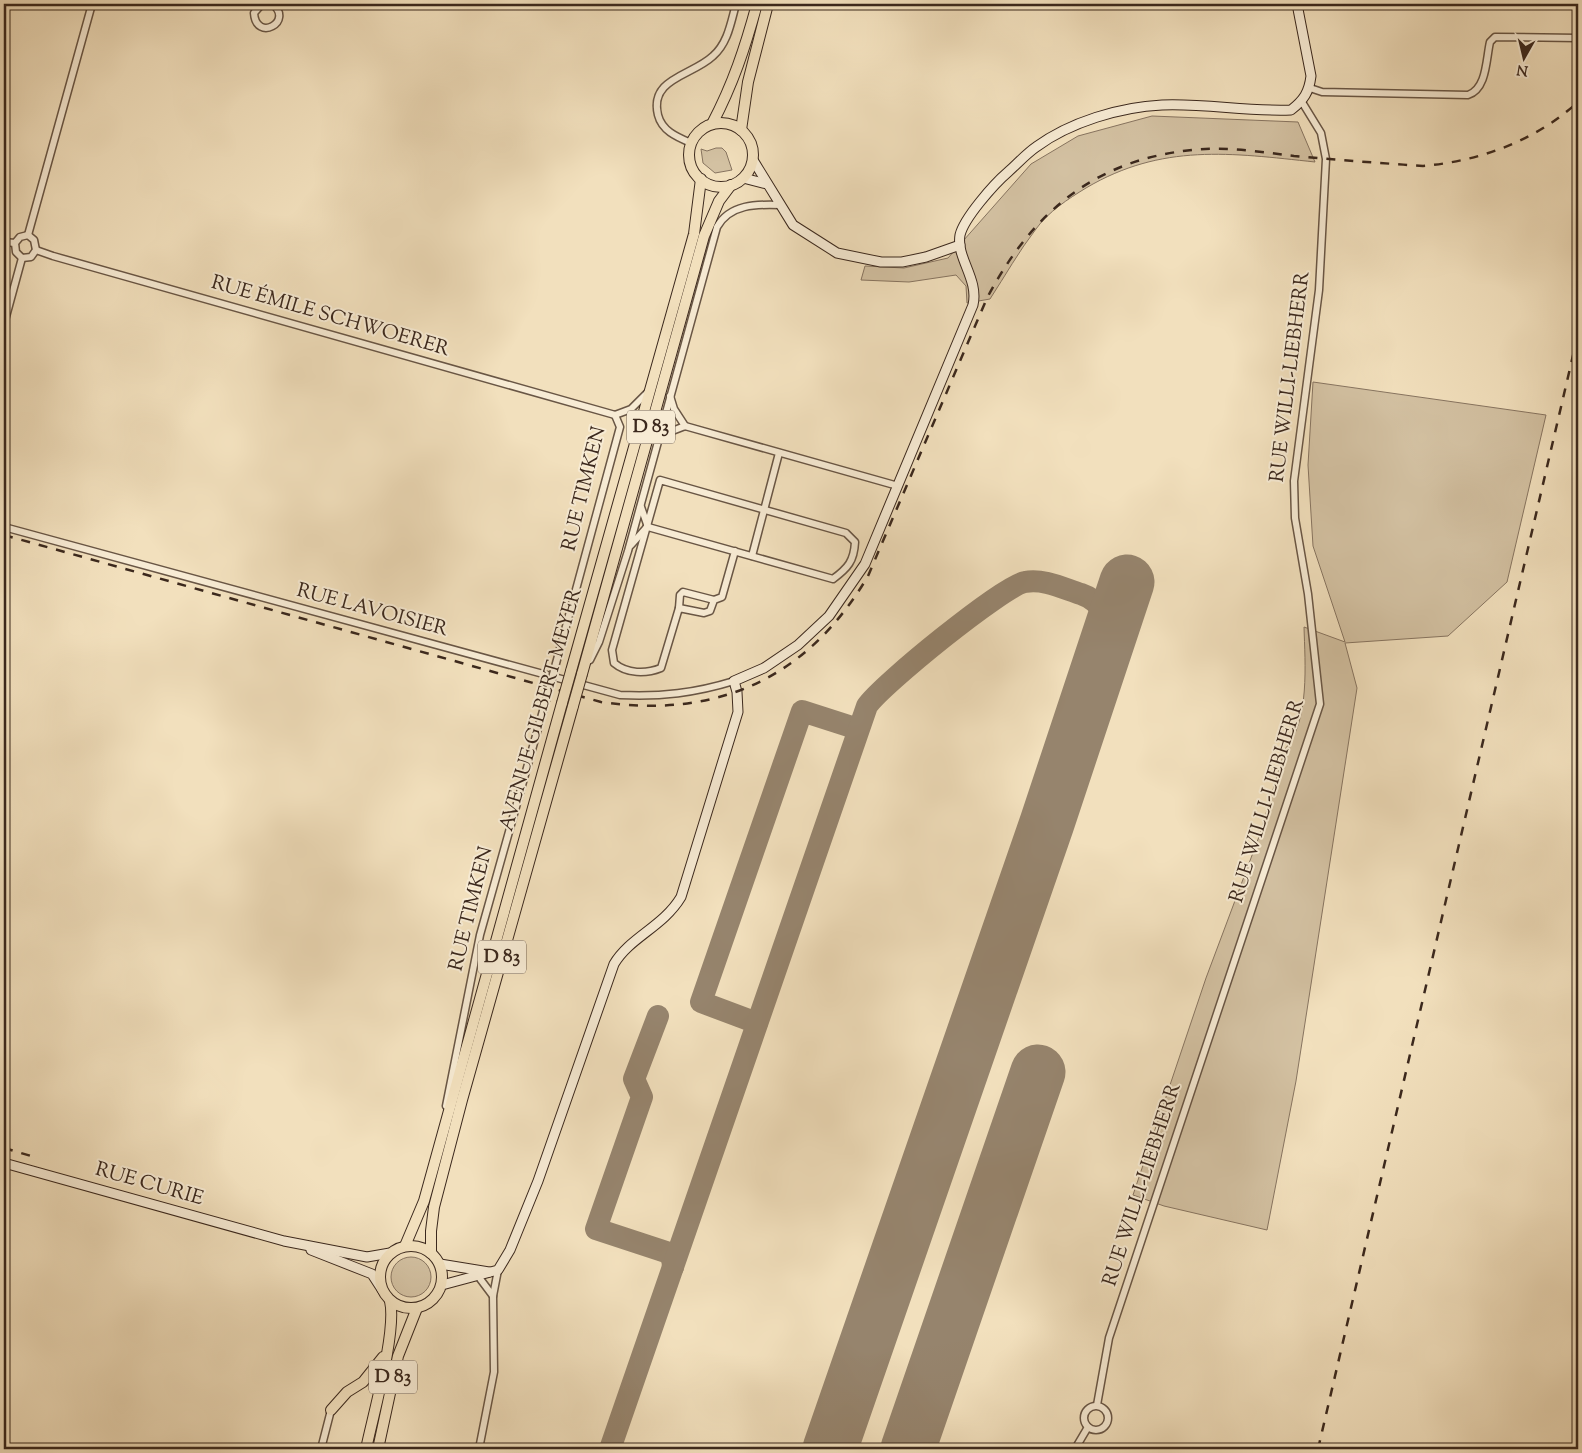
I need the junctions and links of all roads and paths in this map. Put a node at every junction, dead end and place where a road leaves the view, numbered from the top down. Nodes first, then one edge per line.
1 (92, 4) edge
2 (262, 4) edge
3 (272, 4) edge
4 (736, 4) edge
5 (757, 4) edge
6 (768, 4) edge
7 (1297, 4) edge
8 (1578, 38) edge
9 (1310, 88) junction
10 (1302, 102) junction
11 (712, 124) junction
12 (741, 130) junction
13 (691, 143) junction
14 (753, 160) junction
15 (743, 178) junction
16 (701, 179) junction
17 (767, 184) junction
18 (731, 186) junction
19 (781, 205) junction
20 (28, 235) junction
21 (4, 242) edge
22 (15, 243) junction
23 (960, 245) junction
24 (36, 250) junction
25 (22, 258) junction
26 (4, 324) edge
27 (650, 390) junction
28 (670, 396) junction
29 (615, 415) junction
30 (685, 426) junction
31 (658, 441) junction
32 (779, 454) junction
33 (898, 486) junction
34 (640, 505) junction
35 (764, 510) junction
36 (4, 527) edge
37 (648, 527) junction
38 (628, 551) junction
39 (735, 551) junction
40 (752, 556) junction
41 (714, 600) junction
42 (679, 608) junction
43 (582, 674) junction
44 (734, 681) junction
45 (567, 705) junction
46 (444, 1125) junction
47 (4, 1163) edge
48 (284, 1241) junction
49 (405, 1246) junction
50 (390, 1253) junction
51 (432, 1253) junction
52 (440, 1264) junction
53 (493, 1271) junction
54 (478, 1276) junction
55 (442, 1285) junction
56 (383, 1291) junction
57 (493, 1296) junction
58 (390, 1300) junction
59 (417, 1308) junction
60 (386, 1352) junction
61 (1097, 1405) junction
62 (331, 1410) joint
63 (1088, 1427) junction
64 (321, 1449) edge
65 (366, 1449) edge
66 (378, 1449) edge
67 (479, 1449) edge
68 (1075, 1449) edge

1 - 20 street
2 - 3 street
4 - 13 street
5 - 11 main road
6 - 12 main road
7 - 9 street
8 - 9 street
9 - 10 street
10 - 23 street
10 - 61 street, RUE WILLI-LIEBHERR
11 - 12 main road
11 - 13 main road
12 - 14 main road
13 - 16 main road
14 - 15 main road, AVENUE GILBERT MEYER
14 - 17 street
15 - 17 street
15 - 18 main road, AVENUE GILBERT MEYER
16 - 18 main road
16 - 27 main road, AVENUE GILBERT MEYER / D 83
17 - 19 street
18 - 43 main road, AVENUE GILBERT MEYER / D 83
19 - 23 street
19 - 28 street, AVENUE GILBERT MEYER
20 - 22 street
20 - 24 street
21 - 22 street
22 - 25 street
23 - 33 street
24 - 25 street
24 - 29 street, RUE ÉMILE SCHWOERER
25 - 26 street
27 - 29 street
27 - 45 main road, AVENUE GILBERT MEYER / D 83, bridge
28 - 30 street
28 - 31 street, AVENUE GILBERT MEYER
29 - 46 street, RUE TIMKEN, bridge
30 - 31 street
30 - 32 street
31 - 34 street, AVENUE GILBERT MEYER
32 - 33 street
32 - 35 street
33 - 44 street
34 - 37 street
34 - 38 street, AVENUE GILBERT MEYER
35 - 37 street
35 - 40 street
35 - 40 street
36 - 44 street, RUE LAVOISIER
37 - 38 street
37 - 39 street
37 - 42 street
38 - 43 street, AVENUE GILBERT MEYER
39 - 40 street
39 - 41 street
41 - 42 street
41 - 42 street
43 - 45 main road, AVENUE GILBERT MEYER / D 83, bridge
44 - 53 street
45 - 46 main road, AVENUE GILBERT MEYER / D 83
45 - 51 main road, AVENUE GILBERT MEYER / D 83
46 - 49 main road, AVENUE GILBERT MEYER / D 83
47 - 48 street, RUE CURIE
48 - 50 street, RUE CURIE
48 - 56 street, RUE CURIE
49 - 50 main road
49 - 51 main road
50 - 56 main road
51 - 52 main road
52 - 53 street
52 - 55 main road
53 - 54 street
53 - 57 street
54 - 55 street
54 - 57 street
55 - 59 main road
56 - 58 main road
57 - 67 street
58 - 59 main road
58 - 60 main road, D 83
59 - 66 main road, D 83
60 - 62 main road
60 - 65 main road, D 83
61 - 63 street, RUE WILLI-LIEBHERR
61 - 63 street
62 - 64 street
63 - 68 street, RUE WILLI-LIEBHERR

